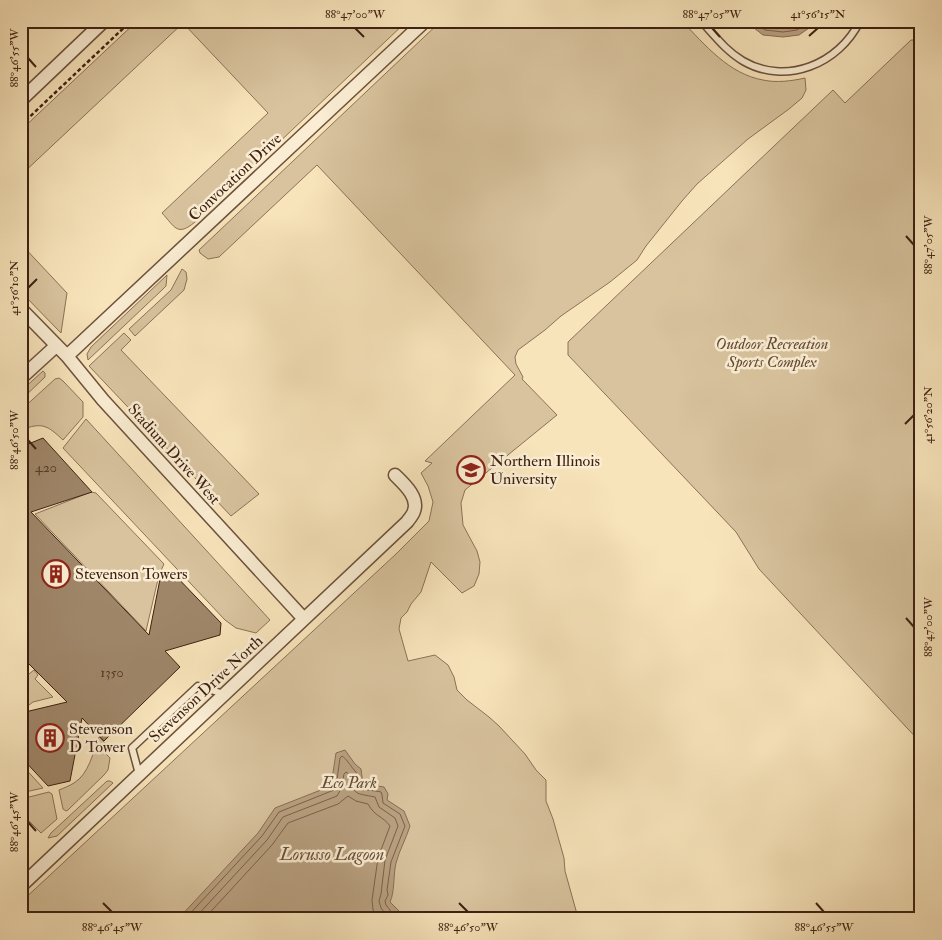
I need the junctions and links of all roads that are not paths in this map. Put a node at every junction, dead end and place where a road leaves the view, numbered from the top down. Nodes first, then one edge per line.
1 (104, 21) edge
2 (425, 21) edge
3 (701, 21) edge
4 (860, 21) edge
5 (21, 100) edge
6 (21, 309) edge
7 (56, 346) junction
8 (67, 356) junction
9 (21, 378) edge
10 (395, 475) dead end
11 (304, 619) junction
12 (224, 694) junction
13 (140, 774) junction
14 (21, 886) edge

1 - 5 street
2 - 8 street, Convocation Drive
3 - 4 lane
6 - 7 street, Stadium Drive West
7 - 8 street, Stadium Drive West
7 - 9 street
8 - 11 street, Stadium Drive West
10 - 11 street, Stevenson Drive North
11 - 12 street, Stevenson Drive North
12 - 13 street, Stevenson Drive North
12 - 13 lane
13 - 14 street, Stevenson Drive North

